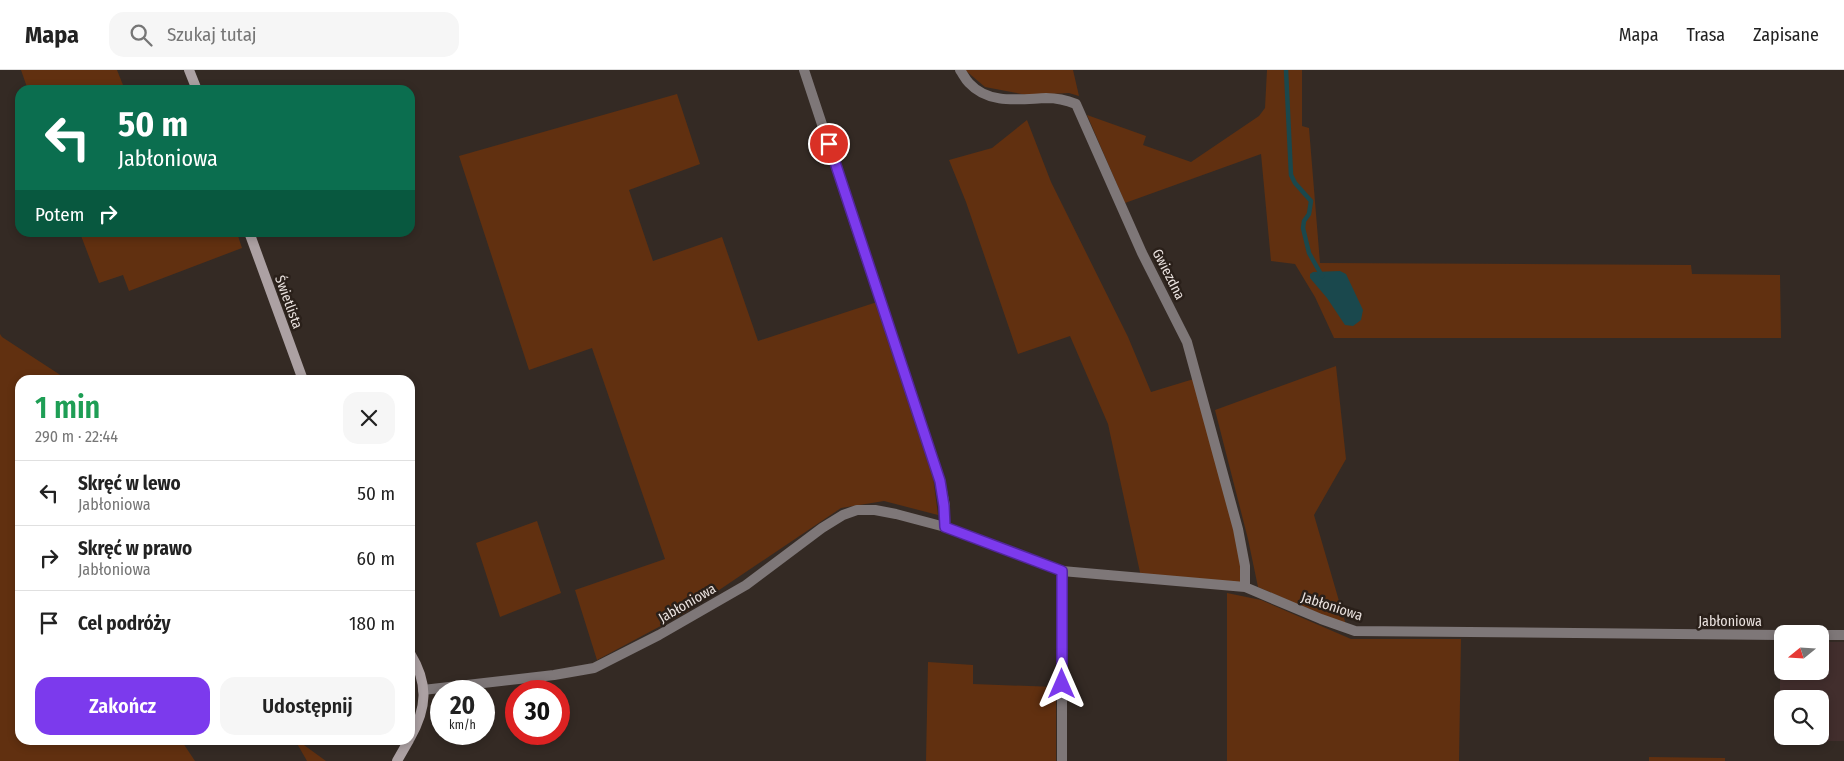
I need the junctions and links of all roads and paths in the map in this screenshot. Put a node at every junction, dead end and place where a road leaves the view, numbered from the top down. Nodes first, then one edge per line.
1 (189, 70) edge
2 (804, 70) edge
3 (960, 70) edge
4 (194, 85) edge
5 (251, 237) edge
6 (301, 375) edge
7 (945, 527) junction
8 (1062, 571) junction
9 (1246, 587) junction
10 (1774, 635) edge
11 (1829, 635) edge
12 (1844, 635) edge
13 (415, 663) edge
14 (424, 690) junction
15 (415, 730) edge
16 (406, 745) edge
17 (397, 761) edge
18 (1062, 761) edge

1 - 4 street
2 - 7 street
3 - 9 street, Gwiezdna
5 - 6 street, Świetlista
7 - 8 street, Jabłoniowa
7 - 14 street, Jabłoniowa
8 - 9 street, Jabłoniowa
8 - 18 street
9 - 10 street, Jabłoniowa
11 - 12 street
13 - 14 street
14 - 15 street
16 - 17 street

